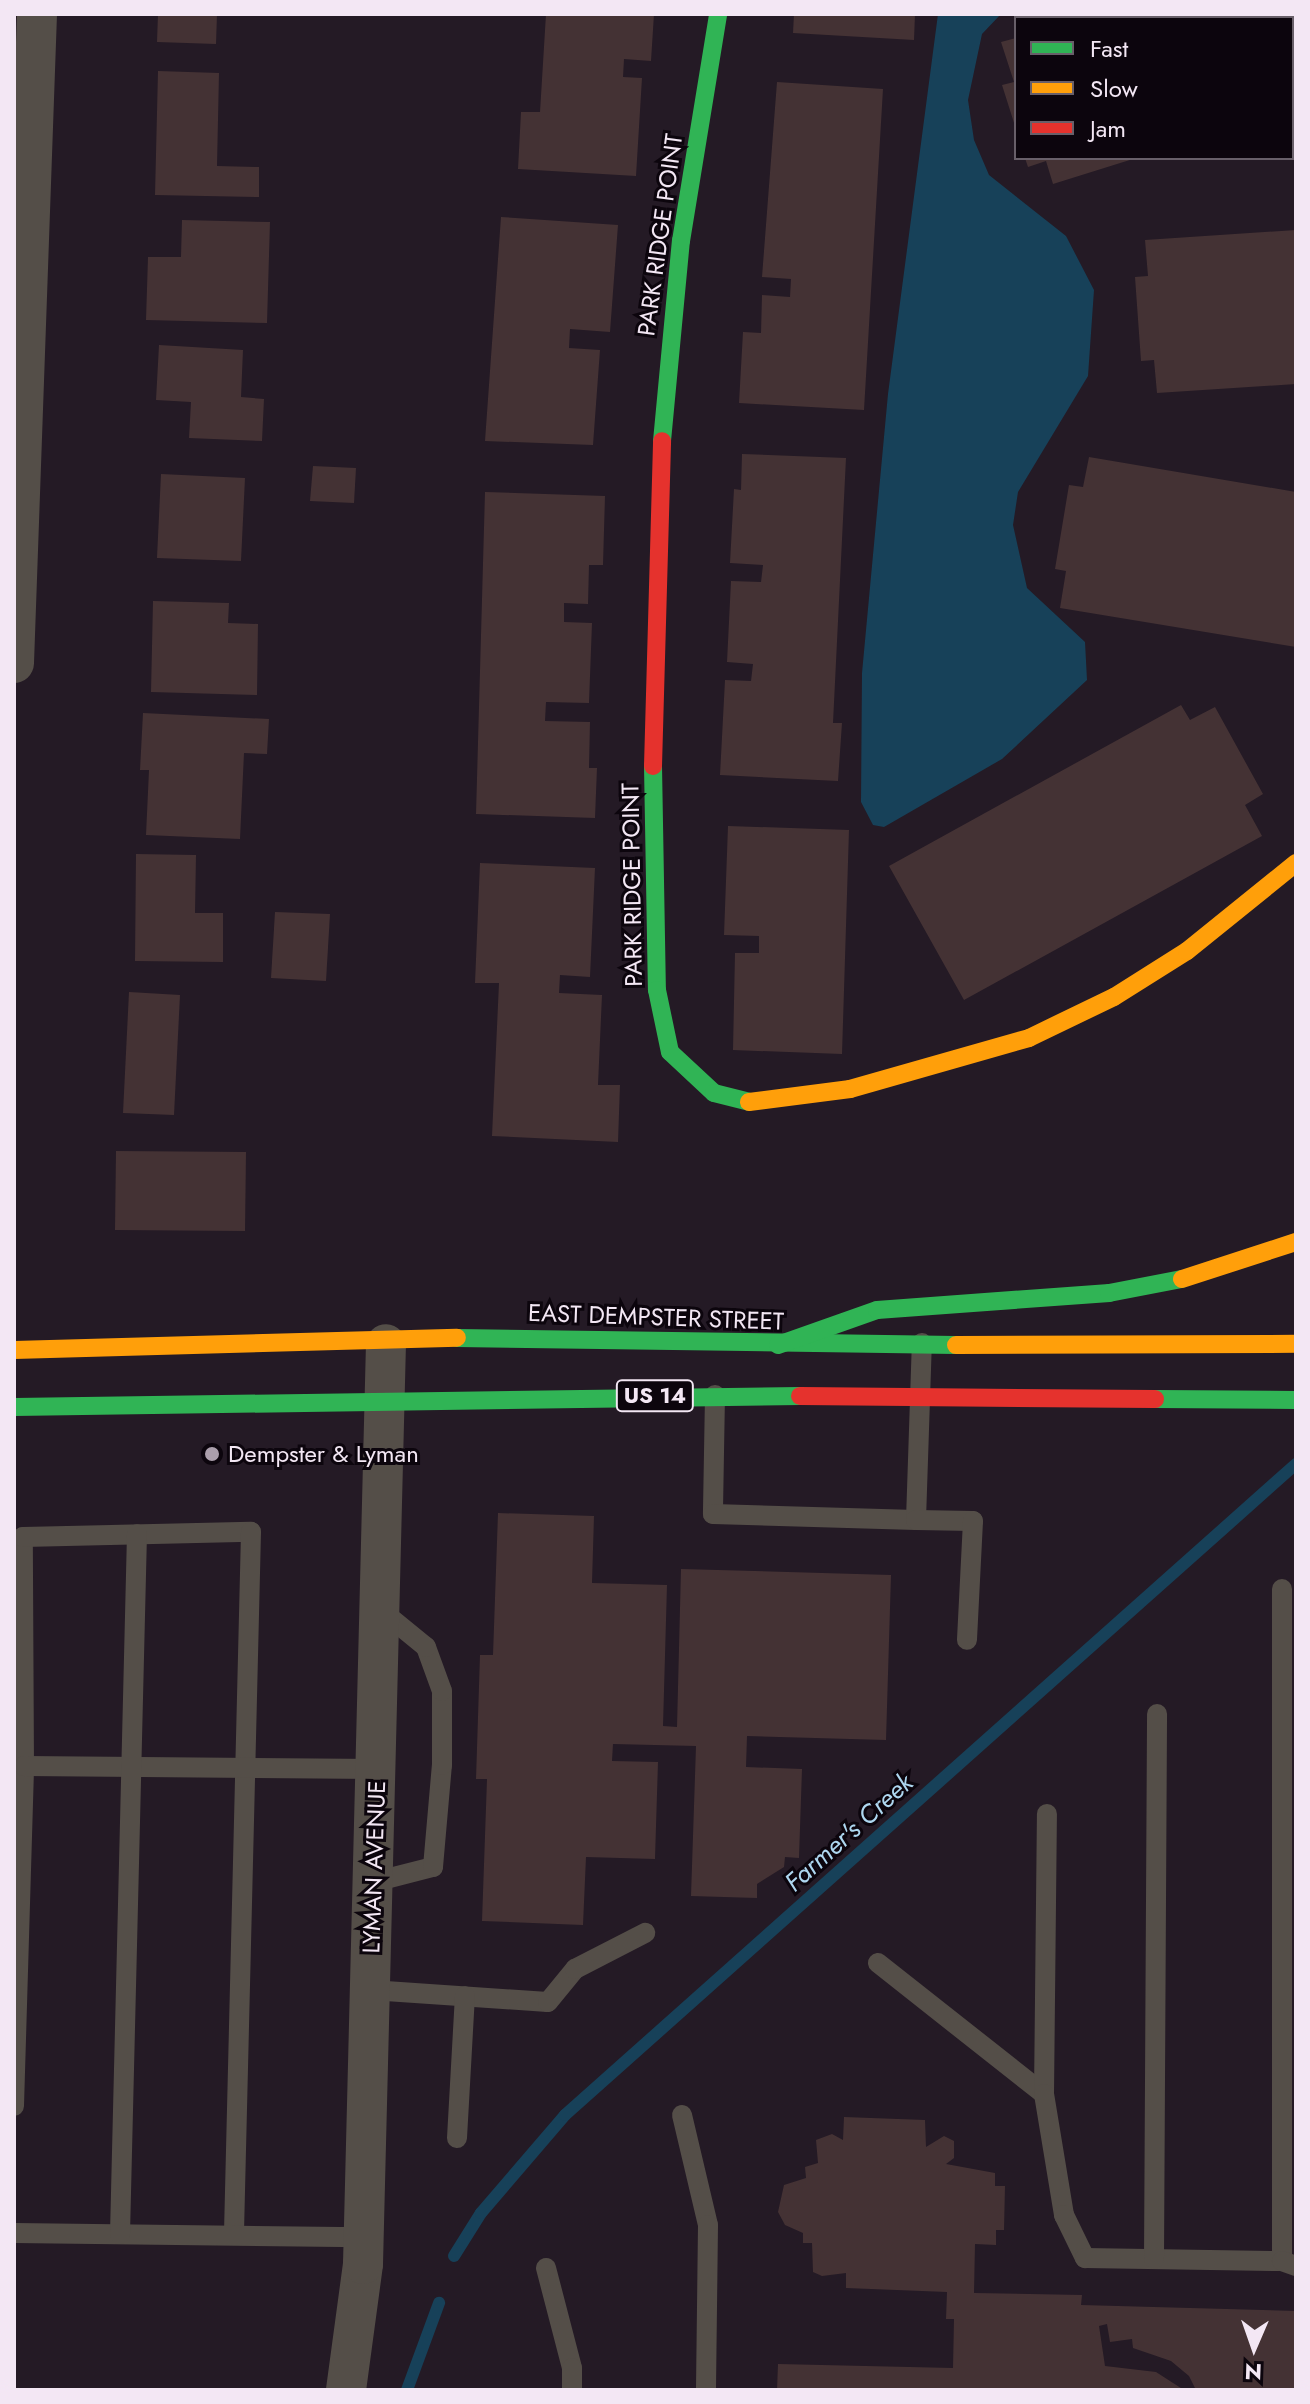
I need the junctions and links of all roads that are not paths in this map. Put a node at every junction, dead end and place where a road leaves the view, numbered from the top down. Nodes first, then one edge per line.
1 (37, 14) edge
2 (718, 14) edge
3 (14, 663) edge
4 (1296, 863) edge
5 (1296, 1242) edge
6 (922, 1343) junction
7 (386, 1344) junction
8 (1296, 1344) edge
9 (778, 1345) junction
10 (14, 1350) edge
11 (919, 1394) junction
12 (715, 1395) junction
13 (1296, 1400) edge
14 (385, 1401) junction
15 (14, 1407) edge
16 (916, 1520) junction
17 (137, 1534) junction
18 (1282, 1589) dead end
19 (382, 1611) junction
20 (967, 1640) dead end
21 (1157, 1714) dead end
22 (24, 1766) junction
23 (133, 1766) junction
24 (245, 1767) junction
25 (377, 1769) junction
26 (1047, 1814) dead end
27 (374, 1882) junction
28 (645, 1933) dead end
29 (878, 1963) dead end
30 (371, 1990) junction
31 (465, 1996) junction
32 (1044, 2094) junction
33 (14, 2106) edge
34 (682, 2115) dead end
35 (457, 2138) dead end
36 (14, 2233) edge
37 (120, 2234) junction
38 (234, 2235) junction
39 (363, 2237) junction
40 (1154, 2259) junction
41 (1289, 2263) edge
42 (546, 2268) dead end
43 (346, 2390) edge
44 (572, 2390) edge
45 (706, 2390) edge

1 - 3 street
2 - 4 main road, PARK RIDGE POINT
5 - 9 main road
6 - 8 main road, EAST DEMPSTER STREET / US 14
6 - 9 main road, EAST DEMPSTER STREET / US 14
6 - 11 lane
7 - 9 main road, EAST DEMPSTER STREET / US 14
7 - 10 main road, EAST DEMPSTER STREET / US 14
7 - 14 street, LYMAN AVENUE
11 - 12 main road, US 14
11 - 13 main road, US 14
11 - 16 lane
12 - 14 main road, US 14
12 - 16 lane
14 - 15 main road, US 14
14 - 19 street, LYMAN AVENUE
16 - 20 lane
17 - 22 lane
17 - 23 lane
17 - 24 lane
18 - 41 lane
19 - 25 street, LYMAN AVENUE
19 - 27 lane
21 - 40 lane
22 - 23 lane
22 - 33 lane
23 - 24 lane
23 - 37 lane
24 - 25 lane
24 - 38 lane
25 - 27 street, LYMAN AVENUE
26 - 32 lane
27 - 30 street, LYMAN AVENUE
28 - 31 lane
29 - 32 lane
30 - 31 lane
30 - 39 street, LYMAN AVENUE
31 - 35 lane
32 - 40 lane
34 - 45 lane
36 - 37 lane
37 - 38 lane
38 - 39 lane
39 - 43 street, LYMAN AVENUE
40 - 41 lane
42 - 44 lane

